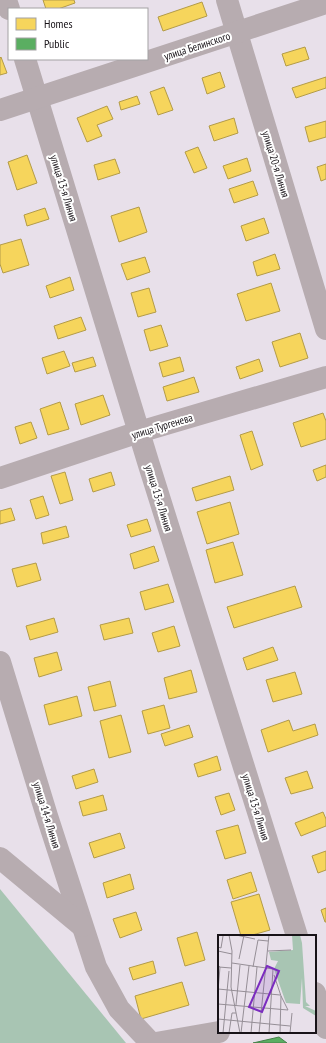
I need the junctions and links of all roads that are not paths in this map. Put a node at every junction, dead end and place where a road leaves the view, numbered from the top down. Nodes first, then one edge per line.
1 (226, 0) edge
2 (326, 3) edge
3 (236, 33) junction
4 (25, 60) edge
5 (37, 98) junction
6 (0, 110) edge
7 (326, 329) edge
8 (326, 377) edge
9 (139, 432) junction
10 (0, 478) edge
11 (0, 662) edge
12 (0, 858) edge
13 (82, 926) junction
14 (297, 935) edge
15 (319, 1001) edge
16 (326, 1028) edge
17 (218, 1032) edge
18 (152, 1043) edge
19 (156, 1043) edge

1 - 3 street, улица 20-я Линия
2 - 3 street, улица Белинского
3 - 5 street, улица Белинского
3 - 7 street, улица 20-я Линия
4 - 5 street, улица 13-я Линия
5 - 6 street, улица Белинского
5 - 9 street, улица 13-я Линия
8 - 9 street, улица Тургенева
9 - 10 street, улица Тургенева
9 - 14 street, улица 13-я Линия
11 - 13 street, улица 14-я Линия
12 - 13 street
13 - 18 street, улица 14-я Линия
15 - 16 street
17 - 19 street

